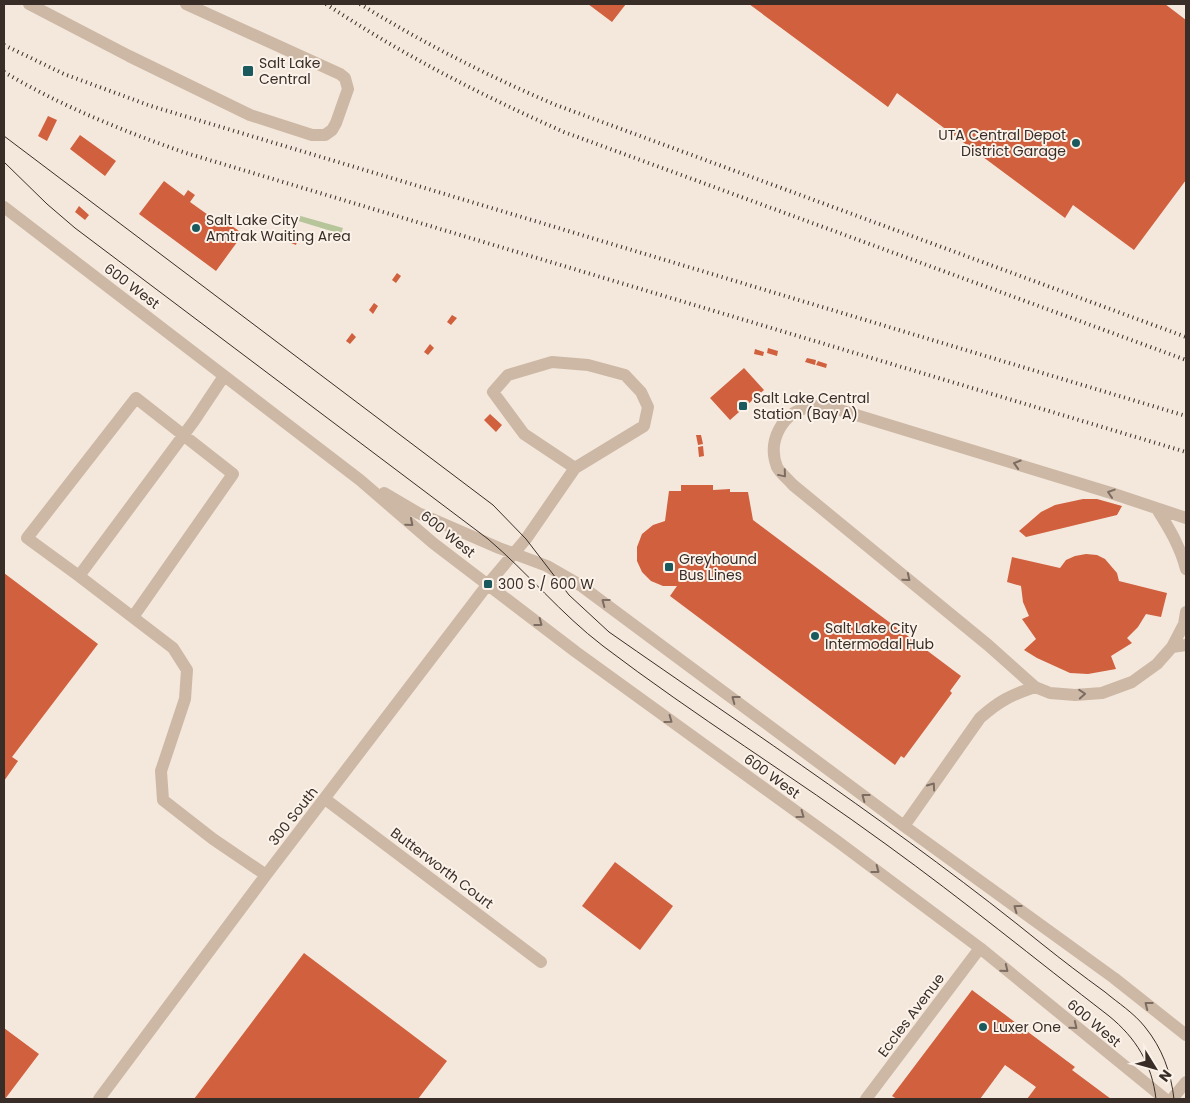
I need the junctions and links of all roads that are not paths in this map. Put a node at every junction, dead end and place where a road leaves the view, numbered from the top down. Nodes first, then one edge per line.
1 (29, 4) edge
2 (186, 4) edge
3 (4, 207) edge
4 (224, 376) junction
5 (184, 434) junction
6 (575, 468) junction
7 (360, 480) junction
8 (1157, 509) junction
9 (1186, 518) edge
10 (514, 553) junction
11 (1186, 569) edge
12 (79, 576) junction
13 (488, 584) junction
14 (1186, 612) edge
15 (134, 617) junction
16 (1186, 645) edge
17 (1172, 647) junction
18 (1035, 687) junction
19 (325, 798) junction
20 (904, 826) junction
21 (266, 875) junction
22 (980, 948) junction
23 (541, 962) dead end
24 (1186, 1035) edge
25 (1186, 1082) edge
26 (99, 1099) edge
27 (866, 1099) edge
28 (1164, 1099) edge
29 (1172, 1099) edge

1 - 2 street
3 - 4 street, 600 West
4 - 5 street
4 - 7 street, 600 West
5 - 12 street
5 - 12 street
5 - 15 street
6 - 6 street
6 - 10 street, 300 South
7 - 10 street, 600 West
7 -> 13 street, 600 West
8 - 9 street
8 - 11 street
8 -> 18 street
10 - 13 street, 300 South
20 -> 10 street, 600 West
12 - 15 street
13 - 19 street, 300 South
13 -> 22 street, 600 West
14 - 17 street
15 - 21 street
16 - 17 street
18 -> 17 street
20 -> 18 street
19 - 21 street, 300 South
19 - 23 street, Butterworth Court
24 -> 20 street, 600 West
21 - 26 street, 300 South
22 - 27 street, Eccles Avenue
22 -> 28 street, 600 West
25 - 29 street

